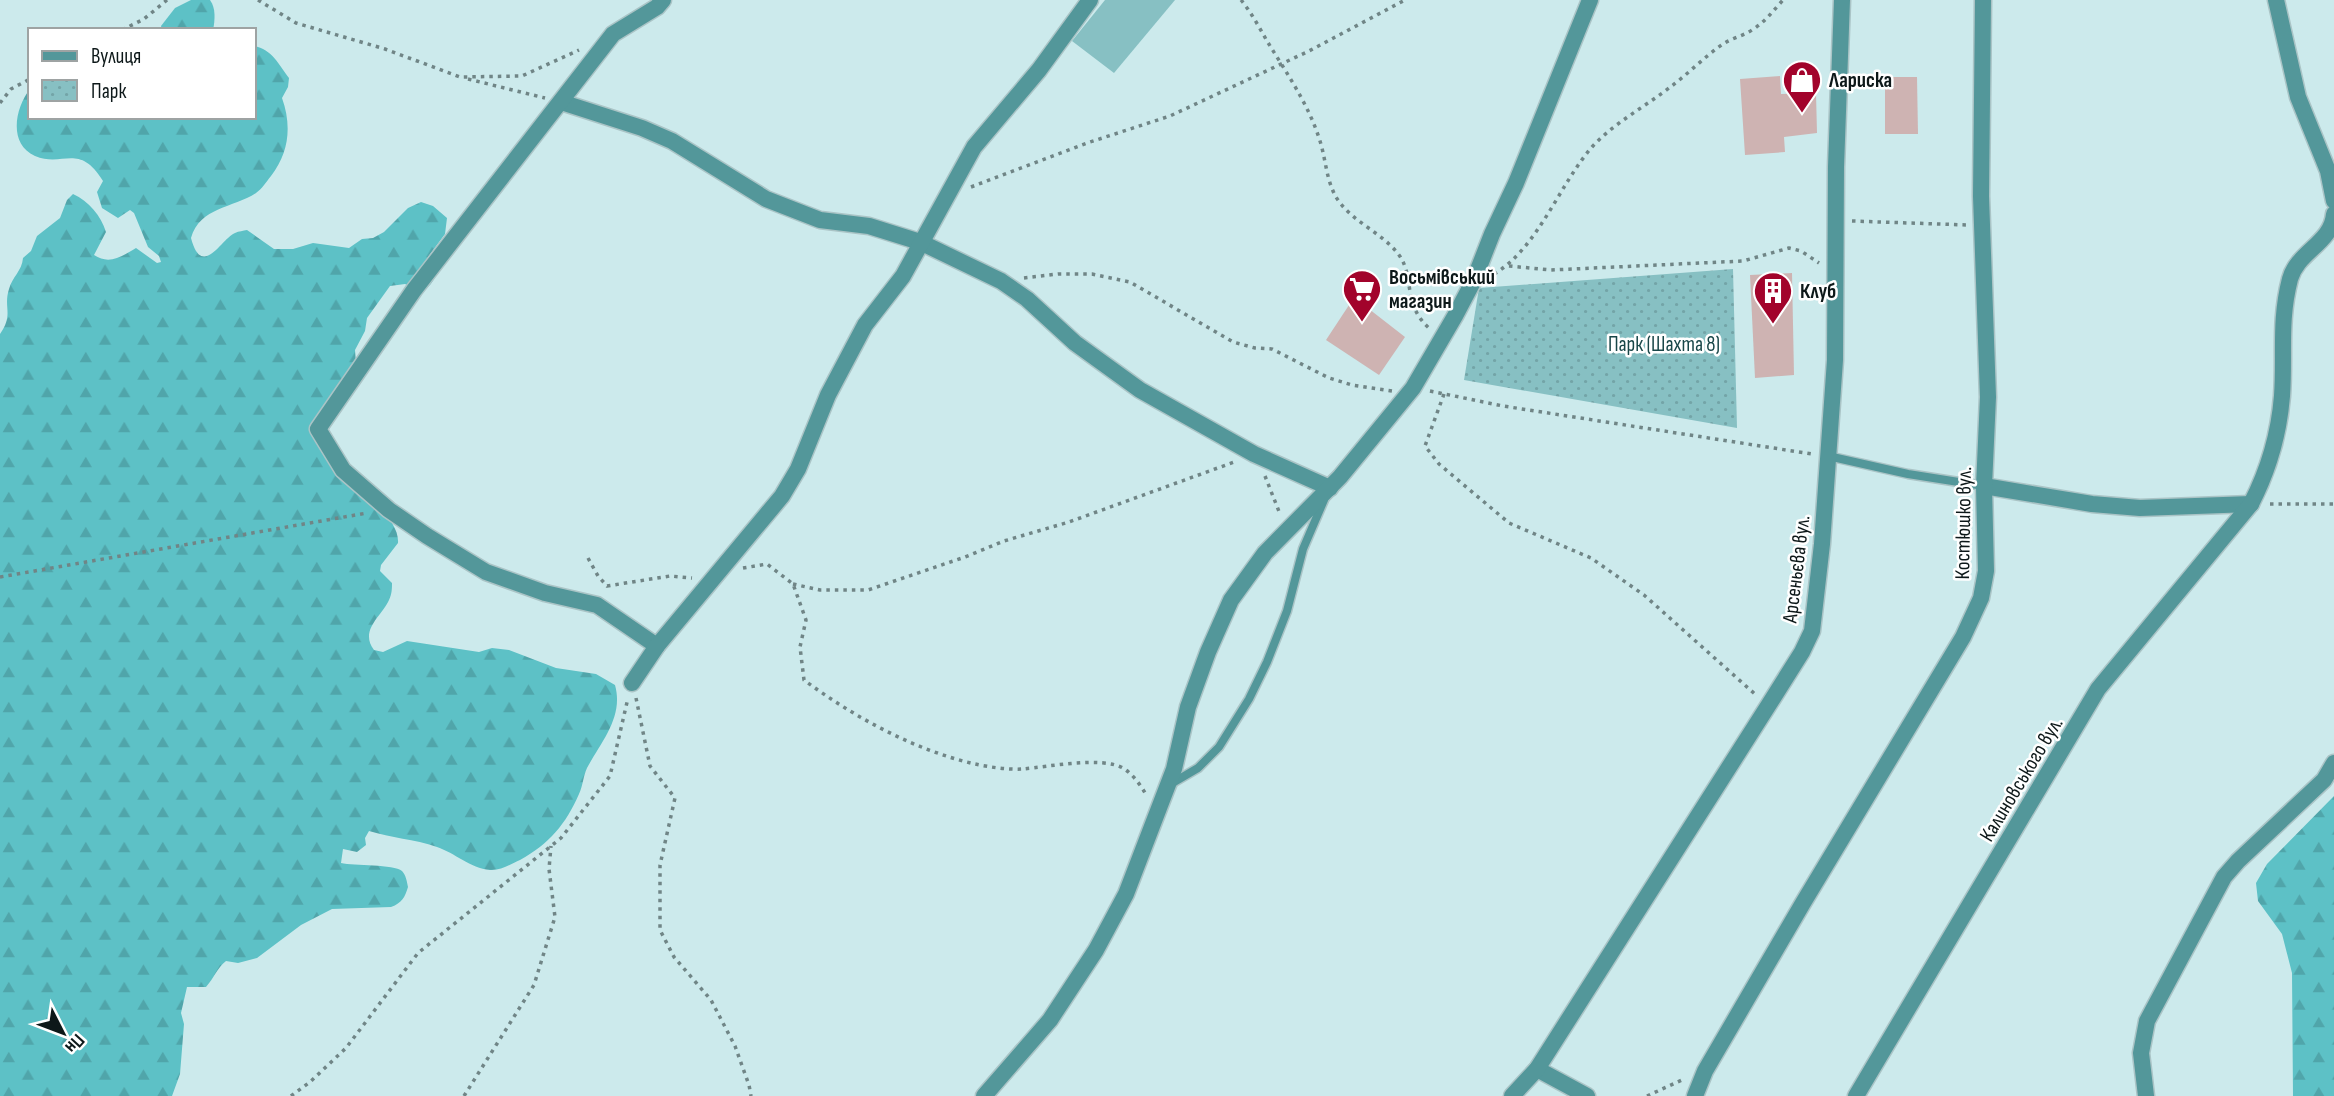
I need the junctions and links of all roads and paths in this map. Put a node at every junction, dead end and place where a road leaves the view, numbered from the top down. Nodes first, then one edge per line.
1 (167, 0) edge
2 (258, 0) edge
3 (663, 0) edge
4 (1090, 0) edge
5 (1241, 0) edge
6 (1405, 0) edge
7 (1590, 0) edge
8 (1783, 0) edge
9 (1842, 0) edge
10 (1983, 0) edge
11 (2276, 0) edge
12 (126, 28) edge
13 (613, 34) junction
14 (1281, 64) junction
15 (460, 77) junction
16 (28, 80) edge
17 (561, 102) junction
18 (0, 103) edge
19 (2331, 172) edge
20 (946, 196) junction
21 (2334, 201) edge
22 (2334, 214) edge
23 (1836, 220) junction
24 (1982, 226) junction
25 (2334, 226) edge
26 (920, 242) junction
27 (1507, 266) junction
28 (1836, 274) junction
29 (1474, 280) junction
30 (1001, 281) junction
31 (1442, 338) junction
32 (1410, 391) junction
33 (1444, 394) junction
34 (1254, 454) junction
35 (1828, 456) junction
36 (1984, 486) junction
37 (1330, 488) junction
38 (2251, 504) junction
39 (2334, 504) edge
40 (389, 510) junction
41 (1283, 534) junction
42 (588, 558) dead end
43 (740, 568) dead end
44 (0, 577) edge
45 (714, 577) junction
46 (793, 584) junction
47 (657, 646) junction
48 (632, 682) junction
49 (1768, 706) junction
50 (2334, 763) edge
51 (1167, 787) junction
52 (1157, 813) junction
53 (551, 846) junction
54 (1536, 1069) junction
55 (1705, 1070) junction
56 (291, 1096) edge
57 (464, 1096) edge
58 (751, 1096) edge
59 (984, 1096) edge
60 (1512, 1096) edge
61 (1587, 1096) edge
62 (1647, 1096) edge
63 (1695, 1096) edge
64 (1856, 1096) edge
65 (2146, 1096) edge

1 - 12 path
2 - 15 path
3 - 13 street
4 - 20 street
5 - 14 path
6 - 14 path
7 - 29 street
8 - 27 path
9 - 23 street, Арсеньєва вул.
10 - 24 street, Костюшко вул.
11 - 19 street
13 - 15 path
13 - 17 street
14 - 20 path
14 - 31 path
15 - 17 path
16 - 18 path
17 - 26 street
17 - 40 street
19 - 21 street
20 - 26 street
22 - 25 street
23 - 24 path
23 - 28 street, Арсеньєва вул.
24 - 36 street, Костюшко вул.
25 - 38 street, Калиновського вул.
26 - 30 street
26 - 45 street
27 - 28 path
27 - 29 path
28 - 35 street, Арсеньєва вул.
29 - 31 street
30 - 32 path
30 - 34 street
31 - 32 street
32 - 33 path
32 - 37 street
33 - 35 path
33 - 49 path
34 - 37 street
34 - 41 path
34 - 46 path
35 - 36 lane
35 - 49 street, Арсеньєва вул.
36 - 38 street
36 - 55 street, Костюшко вул.
37 - 41 street
37 - 51 lane
38 - 39 path
38 - 64 street, Калиновського вул.
40 - 44 path
40 - 47 street
41 - 51 street
42 - 45 path
43 - 46 path
45 - 47 street
46 - 52 path
47 - 48 street
48 - 53 path
48 - 58 path
49 - 54 street, Арсеньєва вул.
50 - 65 street
51 - 52 street
52 - 59 street
53 - 56 path
53 - 57 path
54 - 60 street, Арсеньєва вул.
54 - 61 street
55 - 62 path
55 - 63 street, Костюшко вул.

